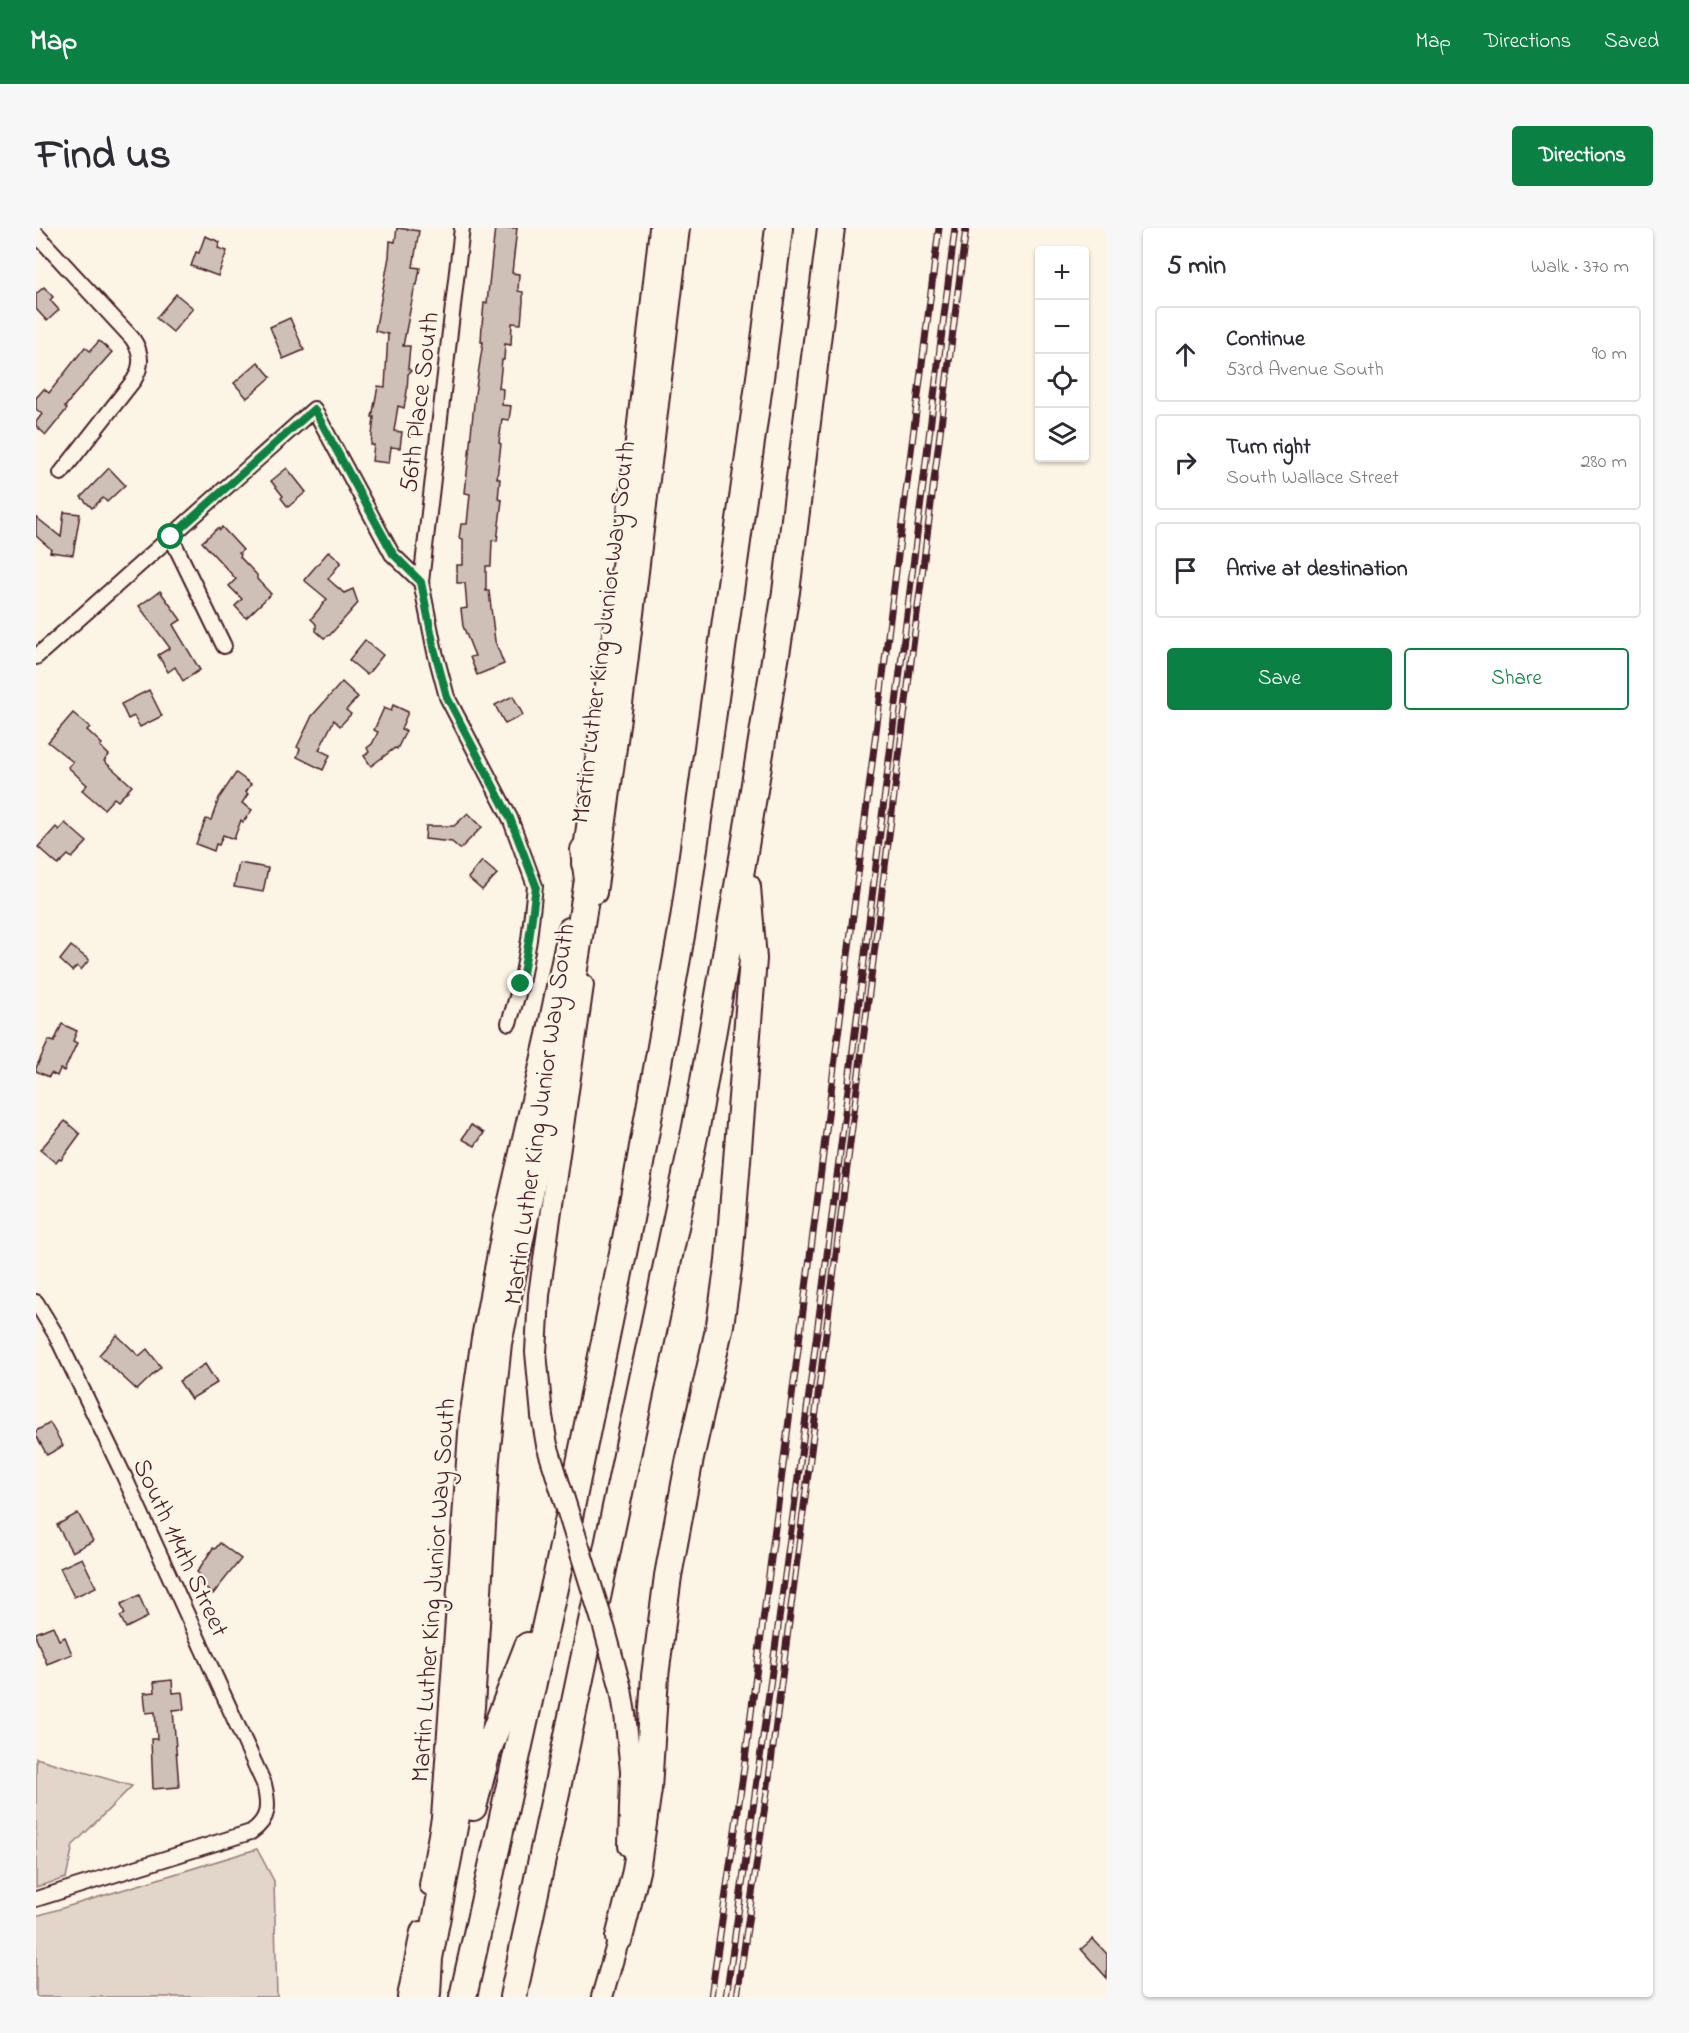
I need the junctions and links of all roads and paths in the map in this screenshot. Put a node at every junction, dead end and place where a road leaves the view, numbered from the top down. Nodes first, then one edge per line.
1 (462, 228) edge
2 (660, 228) edge
3 (679, 228) edge
4 (779, 228) edge
5 (831, 228) edge
6 (36, 234) edge
7 (61, 473) dead end
8 (171, 537) junction
9 (421, 582) junction
10 (224, 646) dead end
11 (36, 657) edge
12 (584, 850) joint
13 (744, 852) junction
14 (509, 1023) dead end
15 (36, 1302) edge
16 (560, 1561) junction
17 (36, 1899) edge
18 (619, 1938) junction
19 (420, 1996) edge
20 (463, 1997) edge
21 (513, 1997) edge
22 (602, 1997) edge

1 - 9 street, 56th Place South
2 - 12 main road, Martin Luther King Junior Way South
3 - 18 main road, Martin Luther King Junior Way South, bridge
4 - 16 highway
5 - 13 highway
6 - 7 street
8 - 9 street
8 - 10 street
8 - 11 street
9 - 14 street, 56th Place South
12 - 19 highway
13 - 18 highway
13 - 21 highway
15 - 17 street, South 114th Street
16 - 19 highway
16 - 20 highway
18 - 22 main road, Martin Luther King Junior Way South

